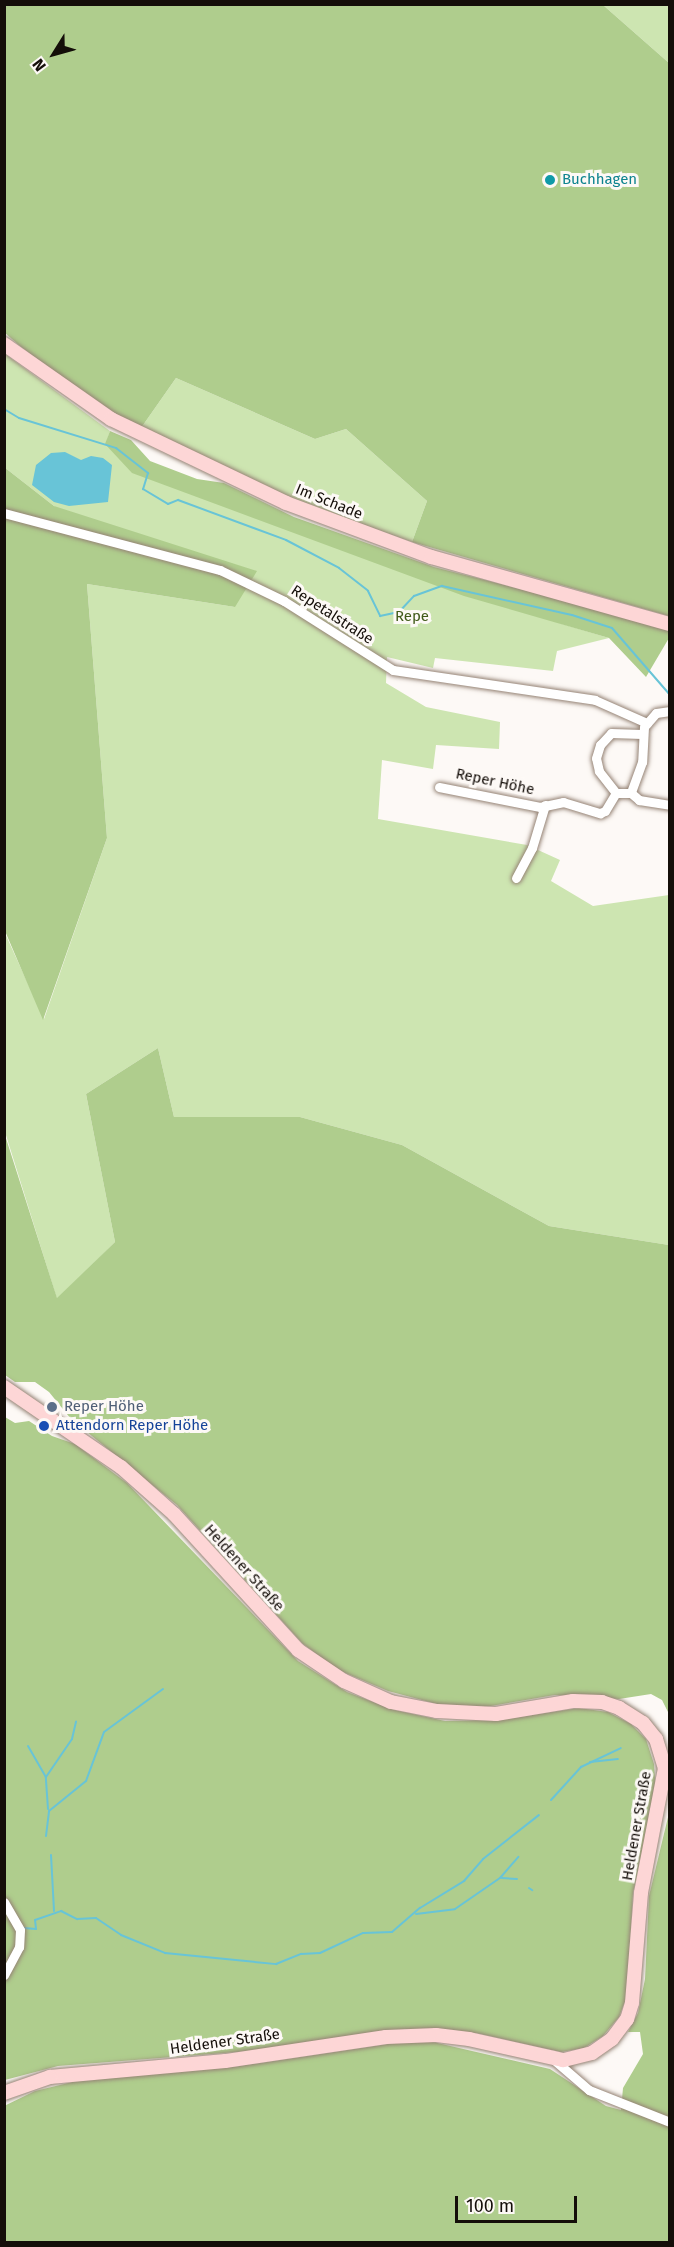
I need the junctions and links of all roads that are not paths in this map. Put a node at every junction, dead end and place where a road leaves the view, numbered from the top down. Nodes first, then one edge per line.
1 (4, 344) edge
2 (4, 513) edge
3 (669, 624) edge
4 (669, 711) edge
5 (646, 723) junction
6 (642, 734) junction
7 (439, 787) dead end
8 (616, 793) junction
9 (631, 794) junction
10 (669, 805) edge
11 (545, 806) junction
12 (516, 878) dead end
13 (4, 1387) edge
14 (4, 1902) edge
15 (4, 1975) edge
16 (553, 2059) junction
17 (4, 2093) edge
18 (669, 2122) edge

1 - 3 main road, Im Schade
2 - 5 street, Repetalstraße
4 - 5 street
5 - 6 street
6 - 8 street
6 - 9 street
7 - 11 street, Reper Höhe
8 - 9 street
8 - 11 street, Reper Höhe
9 - 10 street
11 - 12 street, Reper Höhe
13 - 16 main road, Heldener Straße
14 - 15 street
16 - 17 main road, Heldener Straße
16 - 18 street

